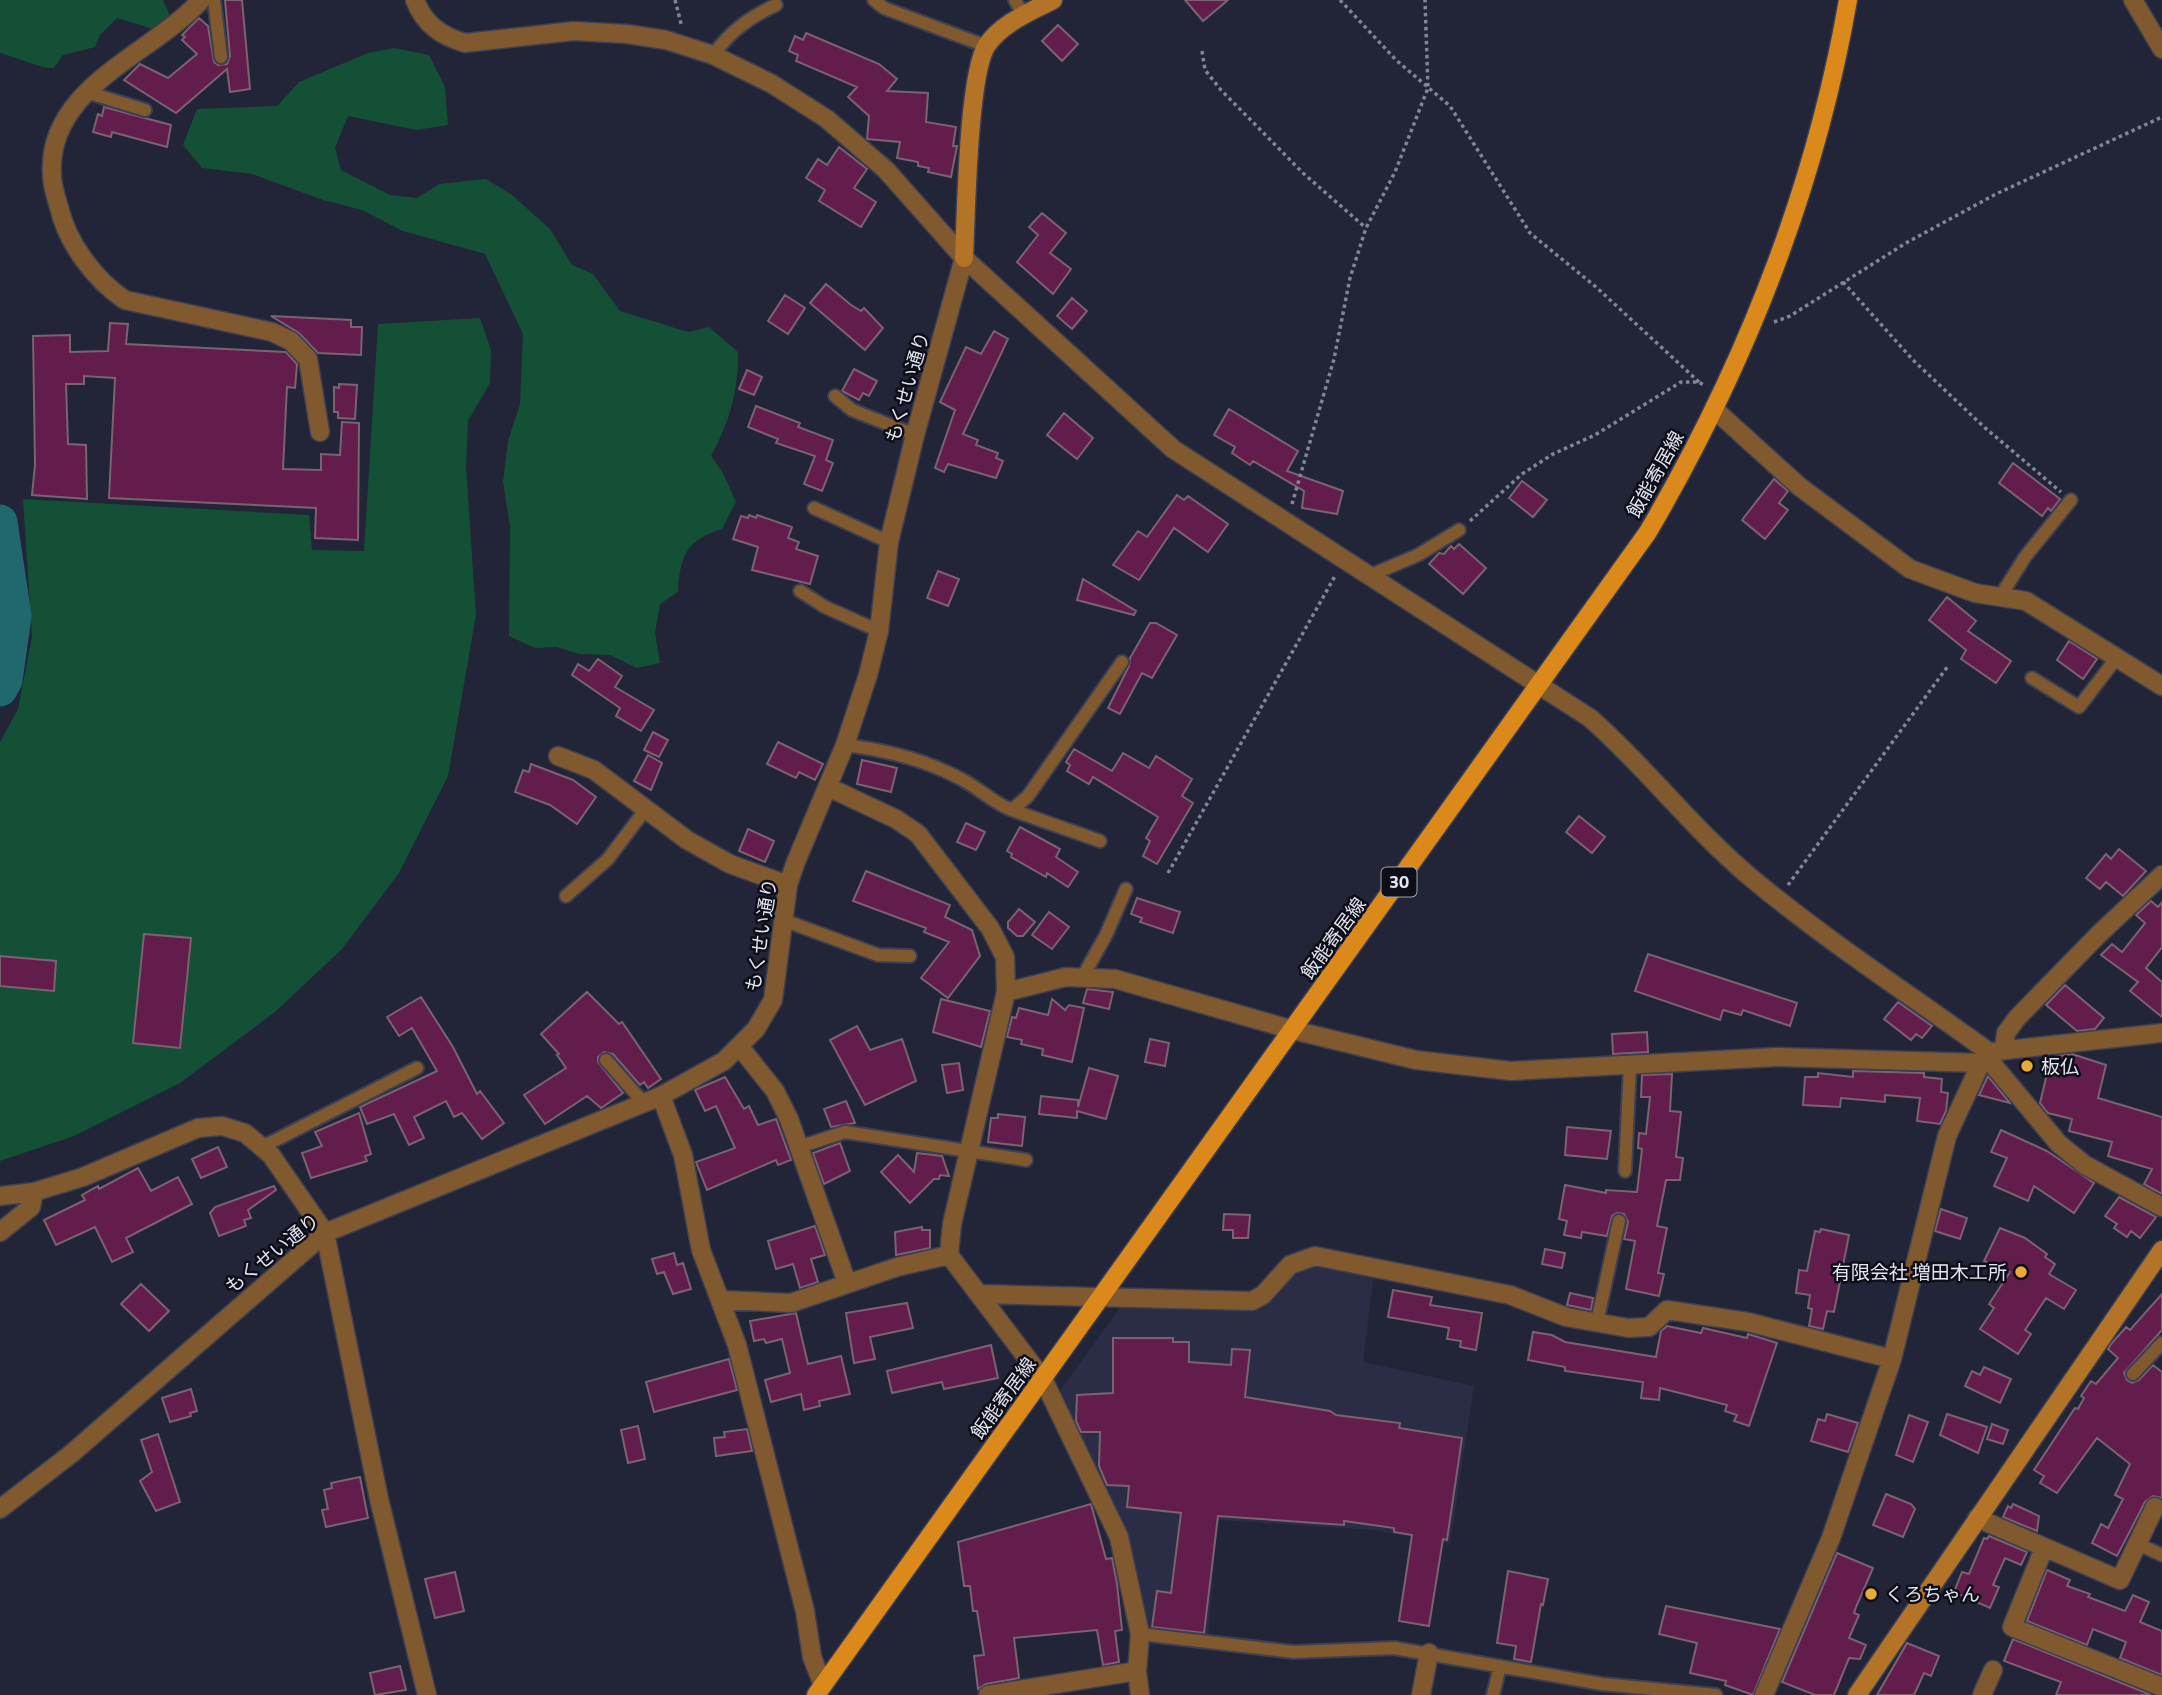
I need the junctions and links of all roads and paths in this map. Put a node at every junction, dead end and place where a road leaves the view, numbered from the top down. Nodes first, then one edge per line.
1 (201, 0) edge
2 (214, 0) edge
3 (415, 0) edge
4 (675, 0) edge
5 (874, 0) edge
6 (1053, 0) edge
7 (1339, 0) edge
8 (1426, 0) edge
9 (1848, 0) edge
10 (2133, 0) edge
11 (776, 5) dead end
12 (1019, 8) edge
13 (684, 46) junction
14 (986, 46) junction
15 (2162, 49) edge
16 (1202, 51) dead end
17 (713, 55) junction
18 (221, 57) dead end
19 (1428, 88) junction
20 (86, 92) junction
21 (145, 110) dead end
22 (2162, 117) edge
23 (1366, 228) junction
24 (964, 258) junction
25 (1843, 282) junction
26 (1752, 330) junction
27 (1699, 382) junction
28 (835, 396) dead end
29 (1719, 403) junction
30 (320, 432) dead end
31 (915, 435) junction
32 (2071, 500) joint
33 (814, 508) dead end
34 (1287, 522) junction
35 (1459, 530) joint
36 (890, 542) junction
37 (1345, 559) junction
38 (1371, 575) junction
39 (800, 591) dead end
40 (2000, 597) junction
41 (879, 631) junction
42 (2118, 656) junction
43 (1122, 662) dead end
44 (1948, 666) dead end
45 (2032, 678) dead end
46 (1541, 684) junction
47 (2162, 685) edge
48 (845, 745) junction
49 (558, 756) dead end
50 (828, 787) junction
51 (645, 810) junction
52 (1012, 810) junction
53 (1100, 841) dead end
54 (1168, 873) dead end
55 (2162, 875) edge
56 (788, 885) junction
57 (1126, 889) dead end
58 (566, 896) dead end
59 (1779, 898) junction
60 (783, 920) junction
61 (910, 956) dead end
62 (1082, 978) junction
63 (1006, 992) junction
64 (1293, 1030) junction
65 (2162, 1033) edge
66 (740, 1047) junction
67 (1991, 1055) junction
68 (606, 1060) dead end
69 (1630, 1065) junction
70 (417, 1068) dead end
71 (661, 1096) junction
72 (643, 1102) junction
73 (262, 1147) junction
74 (799, 1147) junction
75 (969, 1153) junction
76 (1026, 1160) dead end
77 (1626, 1171) dead end
78 (34, 1192) junction
79 (0, 1196) edge
80 (2162, 1207) edge
81 (1619, 1222) dead end
82 (0, 1232) edge
83 (325, 1233) junction
84 (2162, 1250) edge
85 (949, 1255) junction
86 (847, 1283) junction
87 (980, 1294) junction
88 (1102, 1296) junction
89 (722, 1300) junction
90 (1597, 1322) junction
91 (2162, 1343) edge
92 (1892, 1359) junction
93 (2133, 1374) dead end
94 (1043, 1379) junction
95 (2155, 1507) dead end
96 (0, 1509) edge
97 (1977, 1518) junction
98 (2138, 1544) junction
99 (2044, 1548) junction
100 (2162, 1555) edge
101 (1140, 1634) junction
102 (1429, 1653) junction
103 (1500, 1666) junction
104 (1993, 1670) dead end
105 (1137, 1671) junction
106 (2162, 1687) edge
107 (819, 1690) edge
108 (1028, 1691) edge
109 (427, 1695) edge
110 (988, 1695) edge
111 (1140, 1695) edge
112 (1421, 1695) edge
113 (1493, 1695) edge
114 (1716, 1695) edge
115 (1764, 1695) edge
116 (1857, 1695) edge
117 (1982, 1695) edge

1 - 20 street
2 - 18 lane
3 - 13 street
4 - 13 path
5 - 14 lane
6 - 12 street, もくせい通り
7 - 19 path
8 - 19 path
9 - 26 main road, 飯能寄居線 / 30
10 - 15 street
11 - 17 lane
12 - 14 street, もくせい通り
13 - 17 street
14 - 24 street, もくせい通り
16 - 23 path
17 - 24 street
19 - 23 path
19 - 27 path
20 - 21 lane
20 - 30 street
22 - 25 path
23 - 34 path
24 - 31 street, もくせい通り
24 - 34 street
25 - 26 path
25 - 32 path
26 - 29 main road, 飯能寄居線 / 30
27 - 29 path
27 - 35 path
28 - 31 lane
29 - 40 street
29 - 46 main road, 飯能寄居線 / 30
31 - 36 street, もくせい通り
32 - 40 lane
33 - 36 lane
34 - 37 street
35 - 38 lane
36 - 41 street, もくせい通り
37 - 38 street
37 - 54 path
38 - 46 street
39 - 41 lane
40 - 42 street
41 - 48 street, もくせい通り
42 - 45 lane
42 - 47 street
43 - 52 lane
44 - 59 path
46 - 59 street
46 - 64 main road, 飯能寄居線 / 30
48 - 50 street, もくせい通り
48 - 52 lane
49 - 51 street
50 - 56 street, もくせい通り
50 - 63 street
51 - 56 street
51 - 58 lane
52 - 53 lane
55 - 67 street
56 - 60 street, もくせい通り
57 - 62 lane
59 - 67 street
60 - 61 lane
60 - 66 street, もくせい通り
62 - 63 street
62 - 64 street
63 - 75 street
64 - 69 street
64 - 88 main road, 飯能寄居線 / 30
65 - 67 street
66 - 71 street, もくせい通り
66 - 74 street
67 - 69 street
67 - 80 street
67 - 92 street
68 - 72 lane
69 - 77 lane
70 - 73 lane
71 - 72 street, もくせい通り
71 - 89 street
72 - 83 street, もくせい通り
73 - 78 street
73 - 83 street
74 - 75 lane
74 - 86 street
75 - 76 lane
75 - 85 street
78 - 79 street
78 - 82 street
81 - 90 lane
83 - 96 street, もくせい通り
83 - 109 street
84 - 97 street
85 - 86 street
85 - 87 street
86 - 89 street
87 - 88 street
87 - 94 street
88 - 90 street
88 - 94 main road, 飯能寄居線 / 30
89 - 107 street
90 - 92 street
91 - 93 lane
92 - 115 street
94 - 101 street
94 - 107 main road, 飯能寄居線 / 30
95 - 98 street
97 - 99 street
97 - 116 street
98 - 99 street
98 - 100 lane
99 - 106 street
101 - 102 lane
101 - 105 street
102 - 103 lane
102 - 112 street
103 - 113 lane
103 - 114 lane
104 - 117 street
105 - 108 street
105 - 111 street
108 - 110 street

